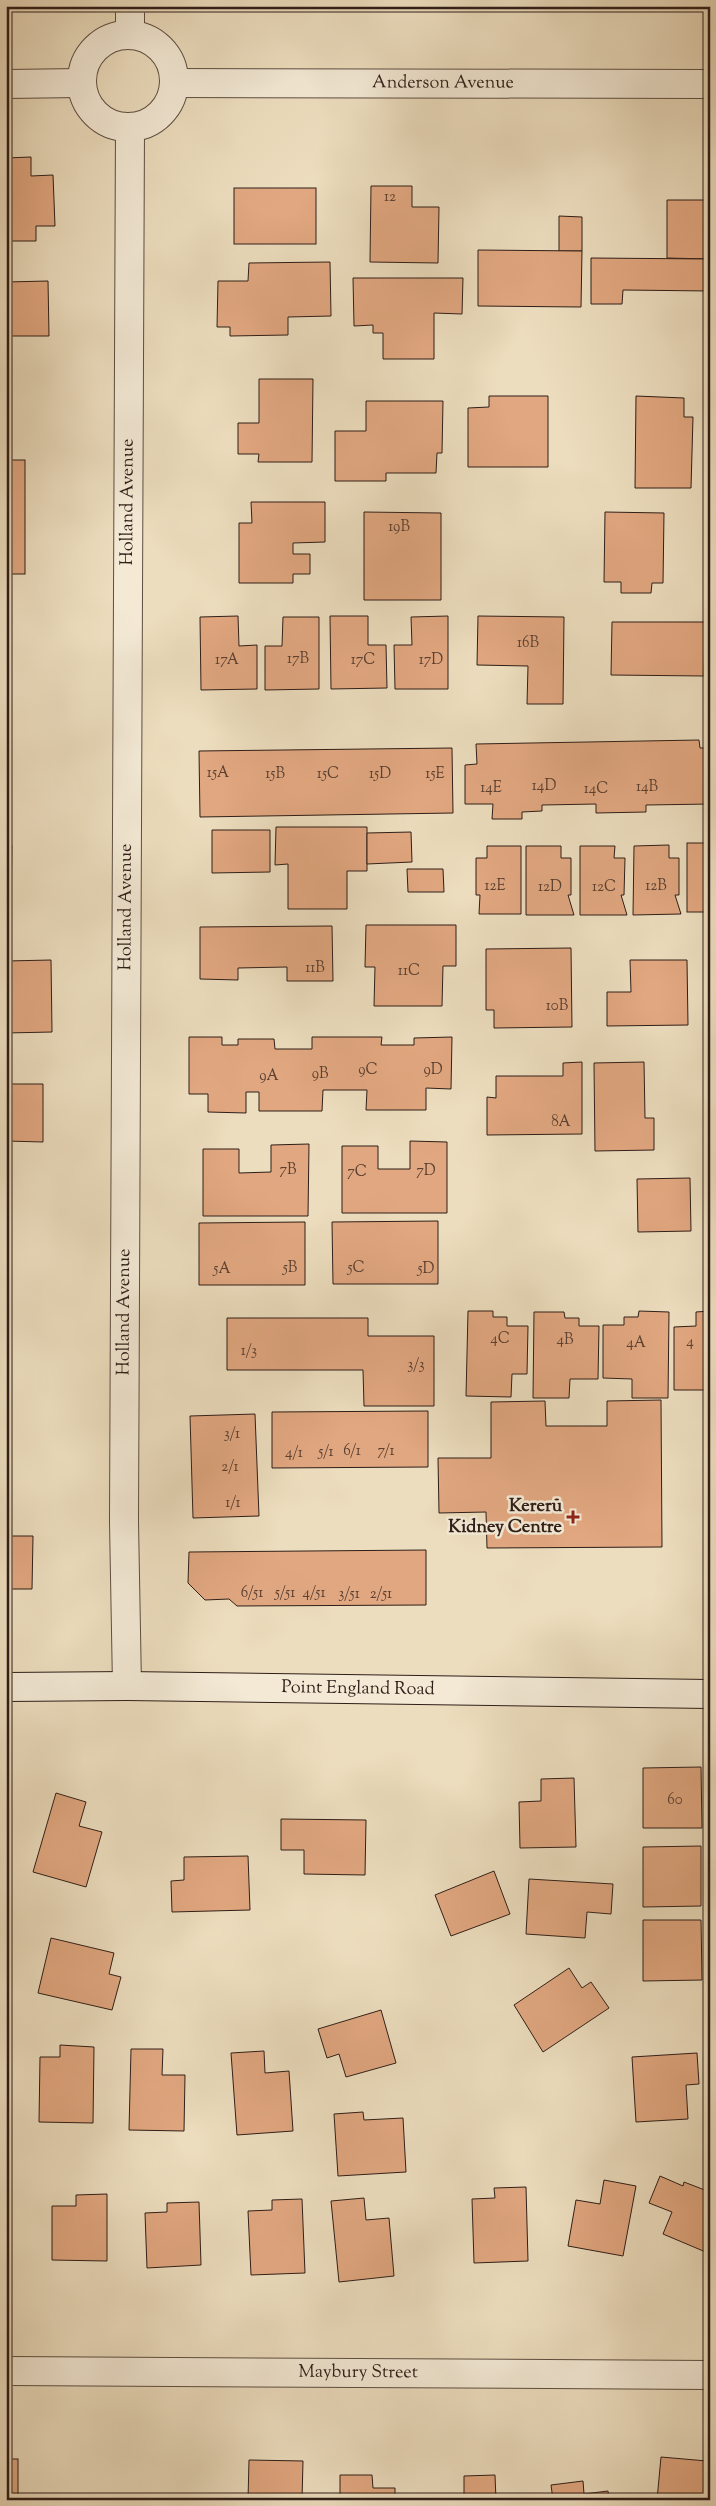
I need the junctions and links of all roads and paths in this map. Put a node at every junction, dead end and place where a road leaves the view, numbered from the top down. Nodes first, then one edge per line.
1 (130, 6) edge
2 (130, 34) junction
3 (175, 83) junction
4 (6, 84) edge
5 (81, 84) junction
6 (710, 84) edge
7 (130, 128) junction
8 (127, 1686) junction
9 (6, 1687) edge
10 (710, 1694) edge
11 (6, 2371) edge
12 (710, 2375) edge

1 - 2 street
2 - 3 street
2 - 5 street
3 - 6 street, Anderson Avenue
3 - 7 street
4 - 5 street
5 - 7 street
7 - 8 street, Holland Avenue
8 - 9 street, Point England Road
8 - 10 street, Point England Road
11 - 12 street, Maybury Street

